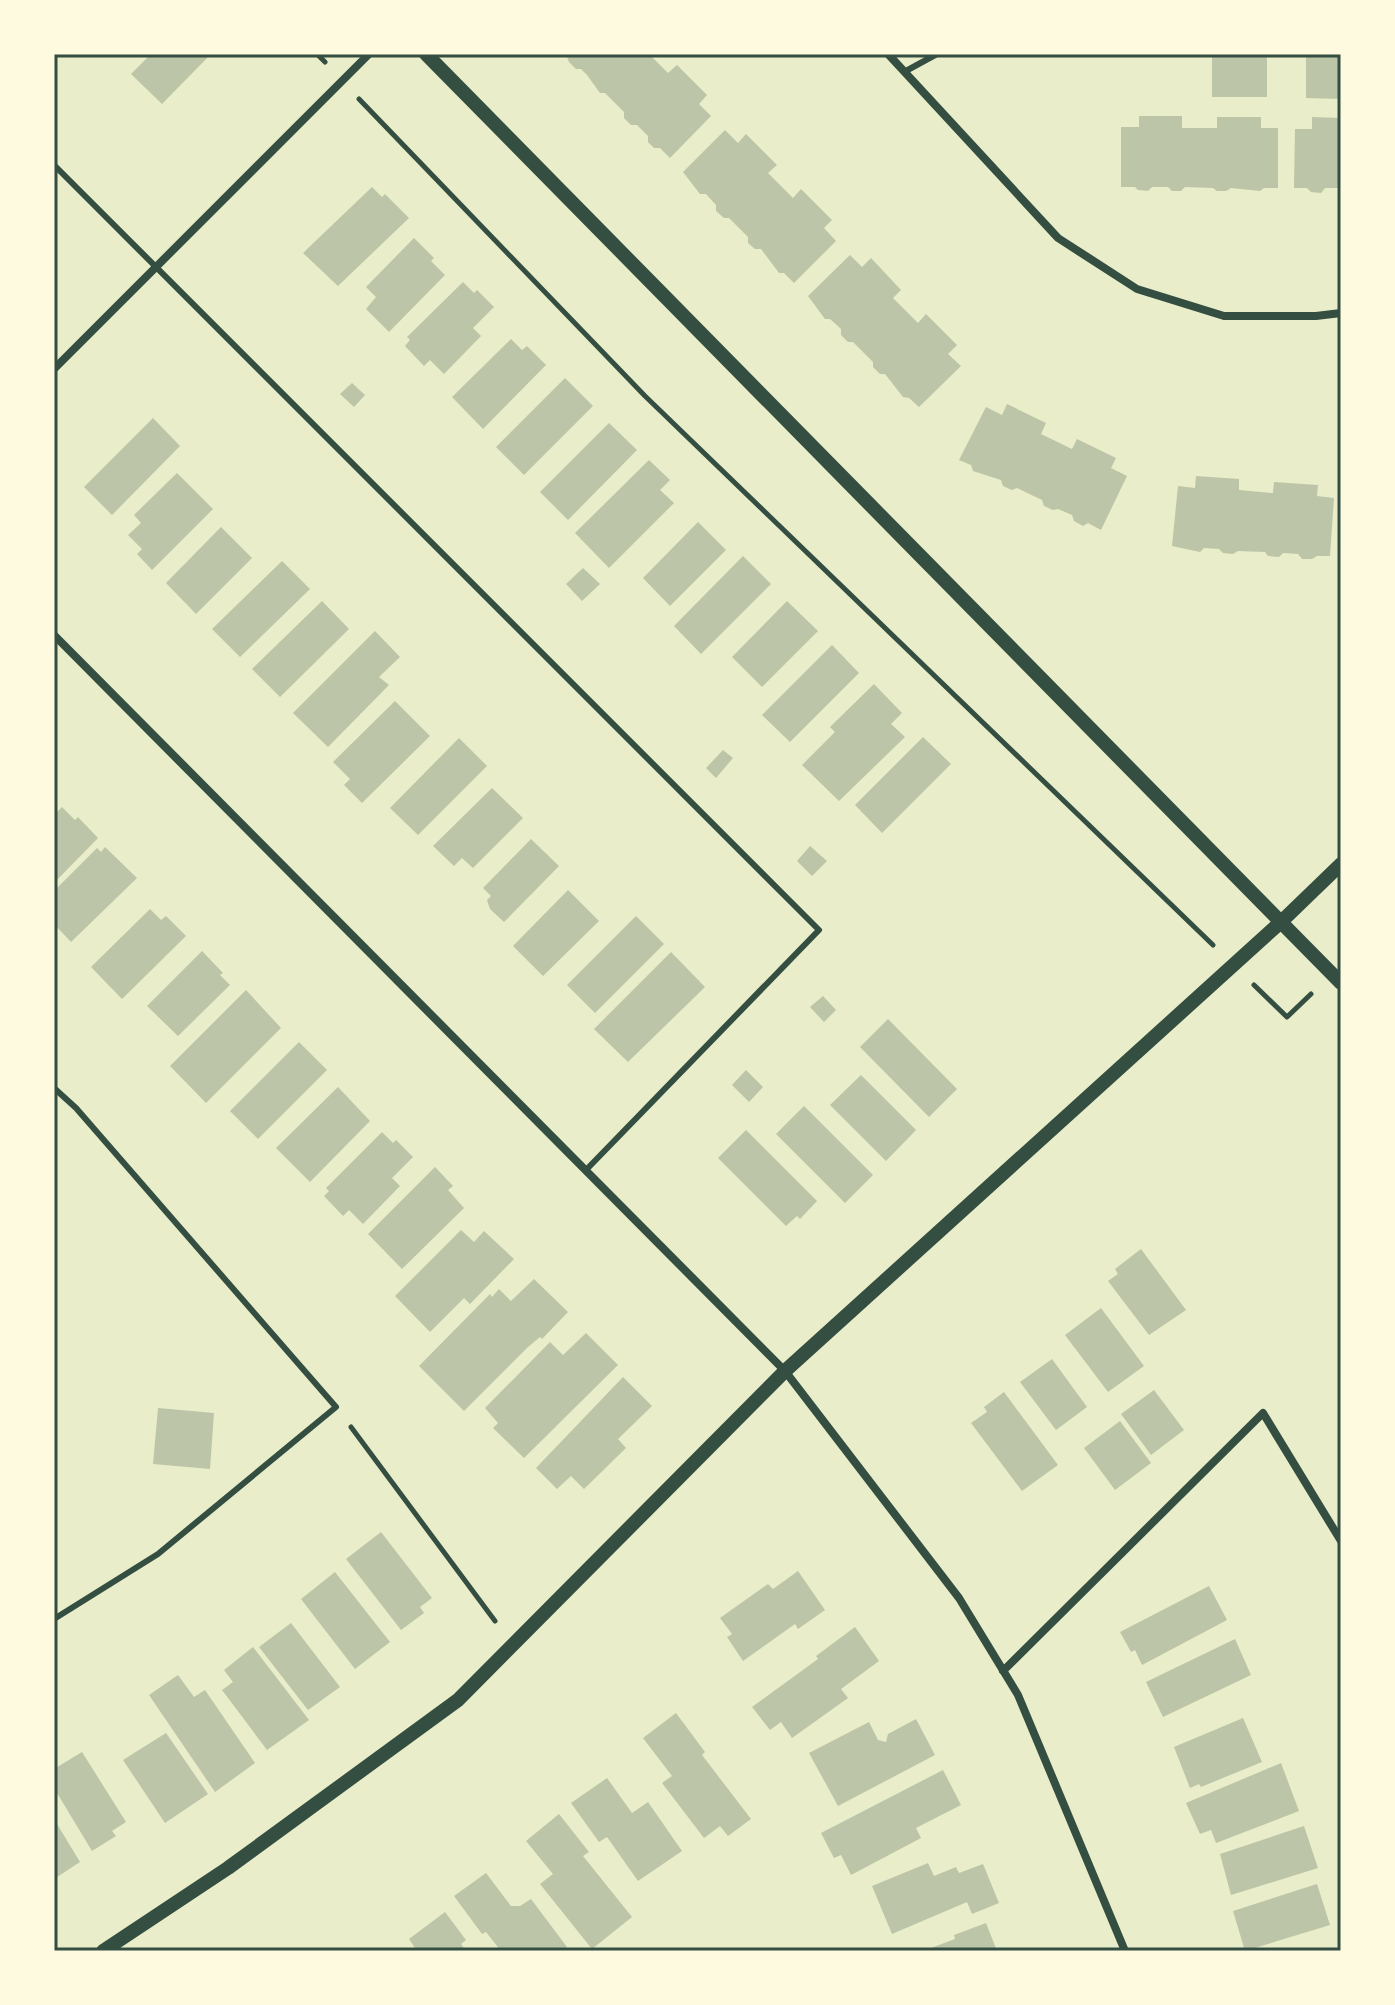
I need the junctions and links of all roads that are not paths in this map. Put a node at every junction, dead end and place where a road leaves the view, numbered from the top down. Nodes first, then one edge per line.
1 (369, 54) edge
2 (426, 54) edge
3 (888, 54) edge
4 (937, 54) edge
5 (904, 72) junction
6 (54, 165) edge
7 (156, 266) junction
8 (1341, 313) edge
9 (54, 369) edge
10 (54, 635) edge
11 (1341, 864) edge
12 (1282, 921) junction
13 (1336, 978) edge
14 (54, 1088) edge
15 (586, 1170) junction
16 (785, 1371) junction
17 (1341, 1541) edge
18 (54, 1619) edge
19 (1003, 1671) junction
20 (103, 1951) edge
21 (1125, 1951) edge

1 - 7 street
2 - 12 street
3 - 5 street
4 - 5 lane
5 - 8 street
6 - 7 lane
7 - 9 street
7 - 15 lane
10 - 15 street
11 - 12 street
12 - 13 street
12 - 16 street
14 - 18 lane
15 - 16 street
16 - 19 street
16 - 20 street
17 - 19 street
19 - 21 street

